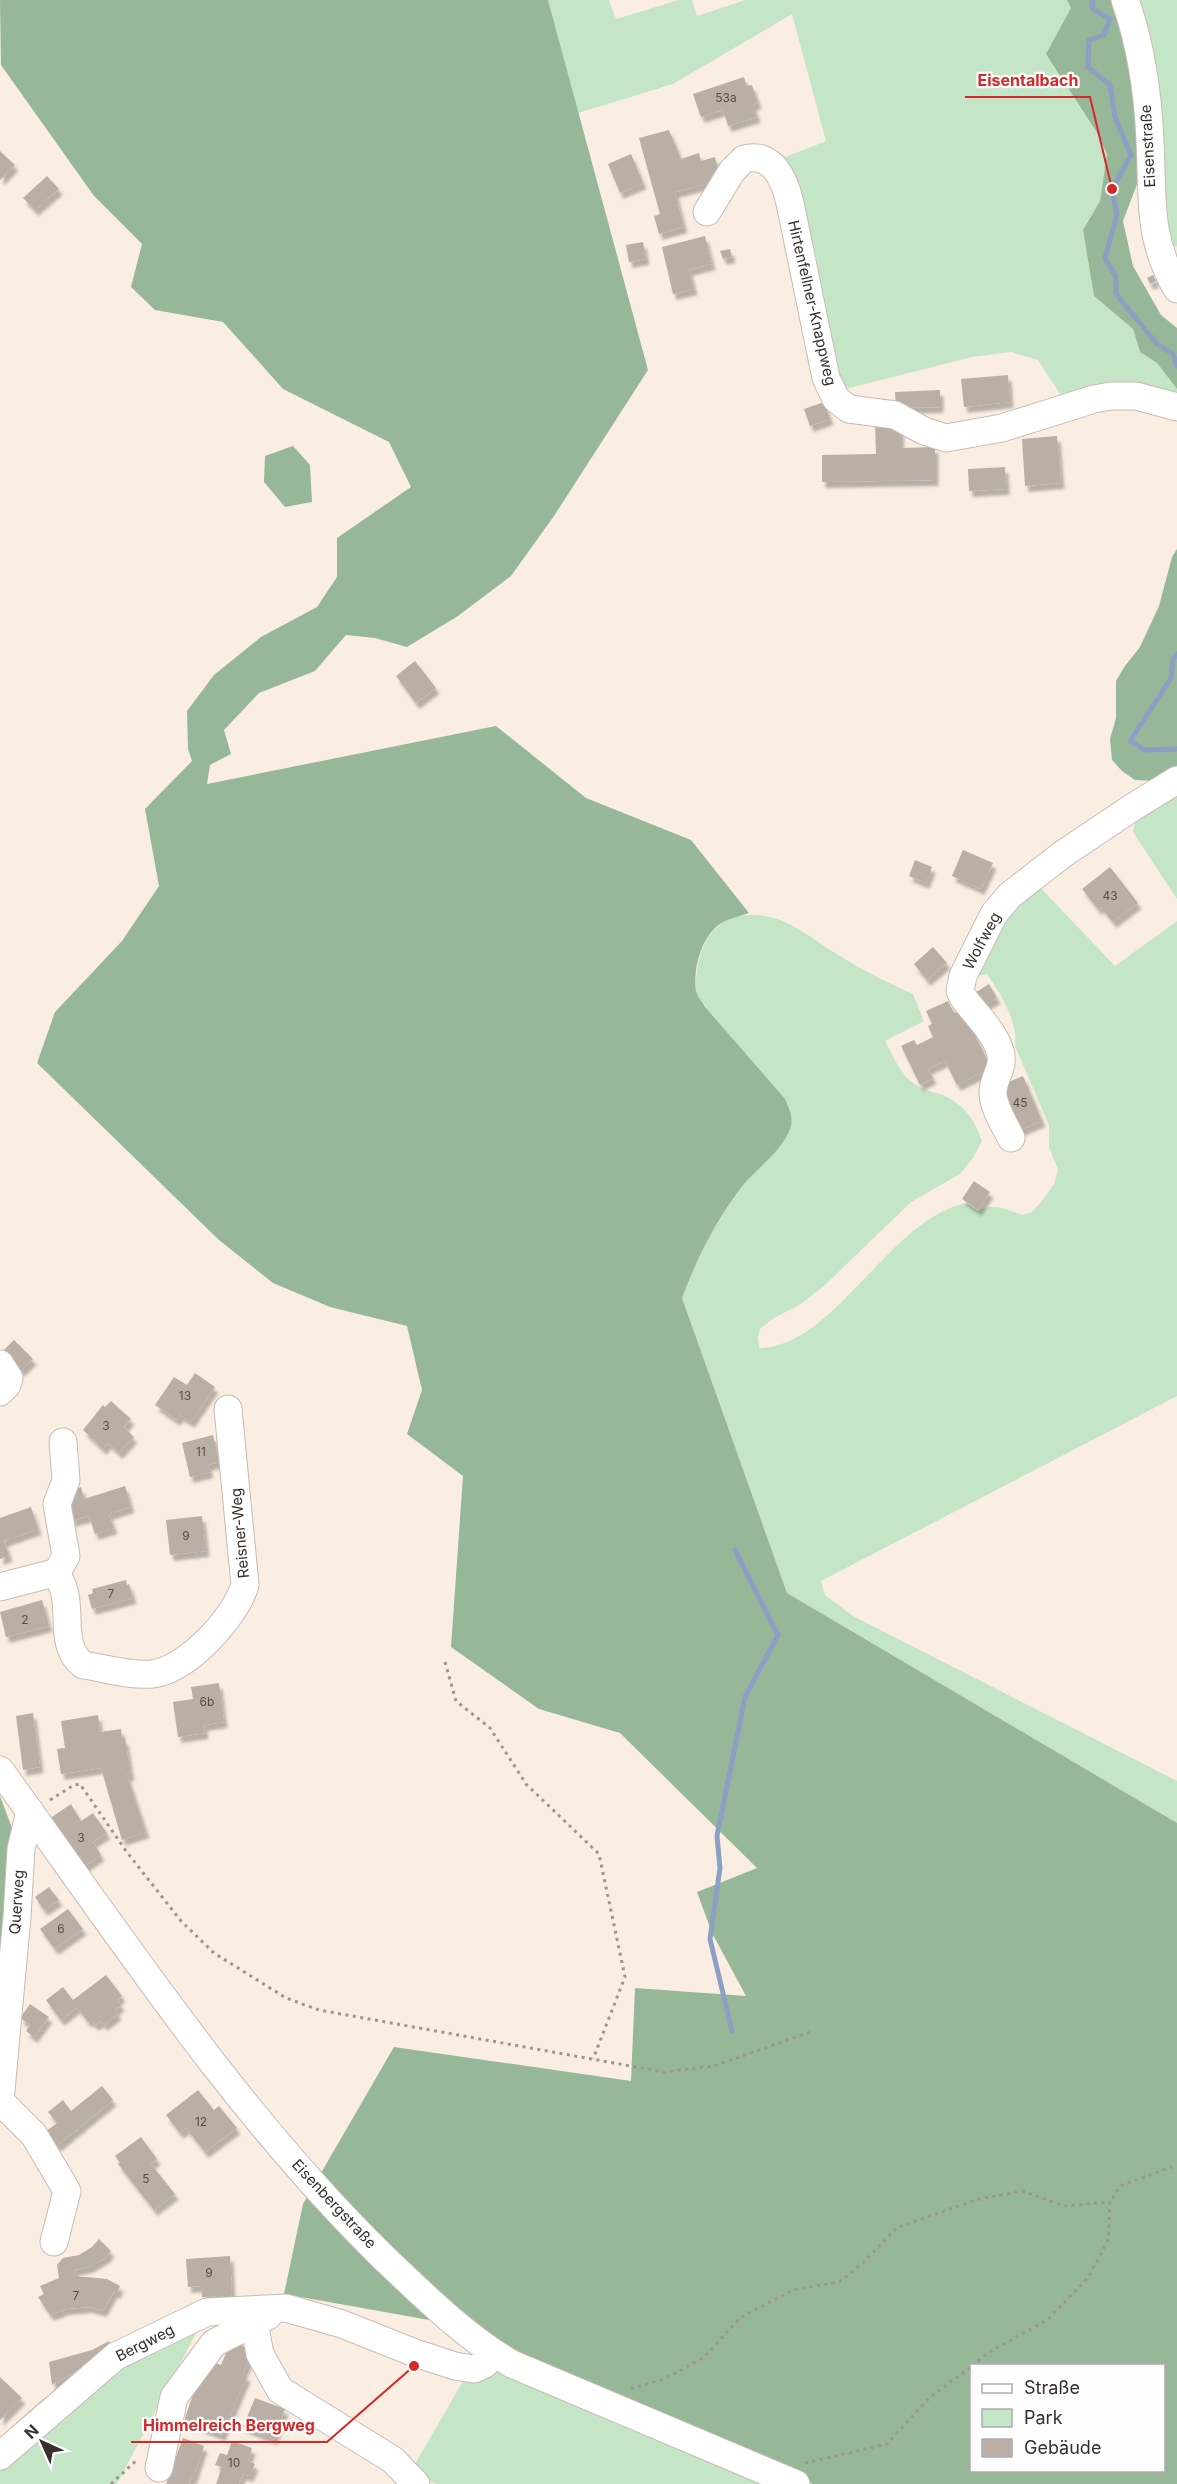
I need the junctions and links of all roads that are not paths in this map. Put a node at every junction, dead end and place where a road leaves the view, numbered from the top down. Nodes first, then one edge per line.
1 (1125, 0) edge
2 (706, 212) dead end
3 (1177, 289) edge
4 (1177, 407) edge
5 (1177, 780) edge
6 (1011, 1138) dead end
7 (0, 1364) edge
8 (0, 1392) edge
9 (228, 1409) dead end
10 (63, 1442) dead end
11 (54, 1573) junction
12 (0, 1587) edge
13 (0, 1770) edge
14 (30, 1811) junction
15 (0, 2101) edge
16 (54, 2242) dead end
17 (286, 2308) junction
18 (254, 2323) junction
19 (492, 2353) junction
20 (0, 2456) edge
21 (159, 2468) dead end
22 (416, 2484) edge
23 (795, 2484) edge

1 - 3 street, Eisenstraße
2 - 4 street, Hirtenfellner-Knappweg
5 - 6 street, Wolfweg
7 - 8 street
9 - 11 street, Reisner-Weg
10 - 11 street
11 - 12 street
13 - 14 street, Eisenbergstraße
14 - 15 street, Querweg
14 - 19 street, Eisenbergstraße
15 - 16 street
17 - 18 street
17 - 19 street, Bergweg
17 - 20 street, Bergweg
18 - 21 street
18 - 22 street
19 - 23 street, Eisenbergstraße

